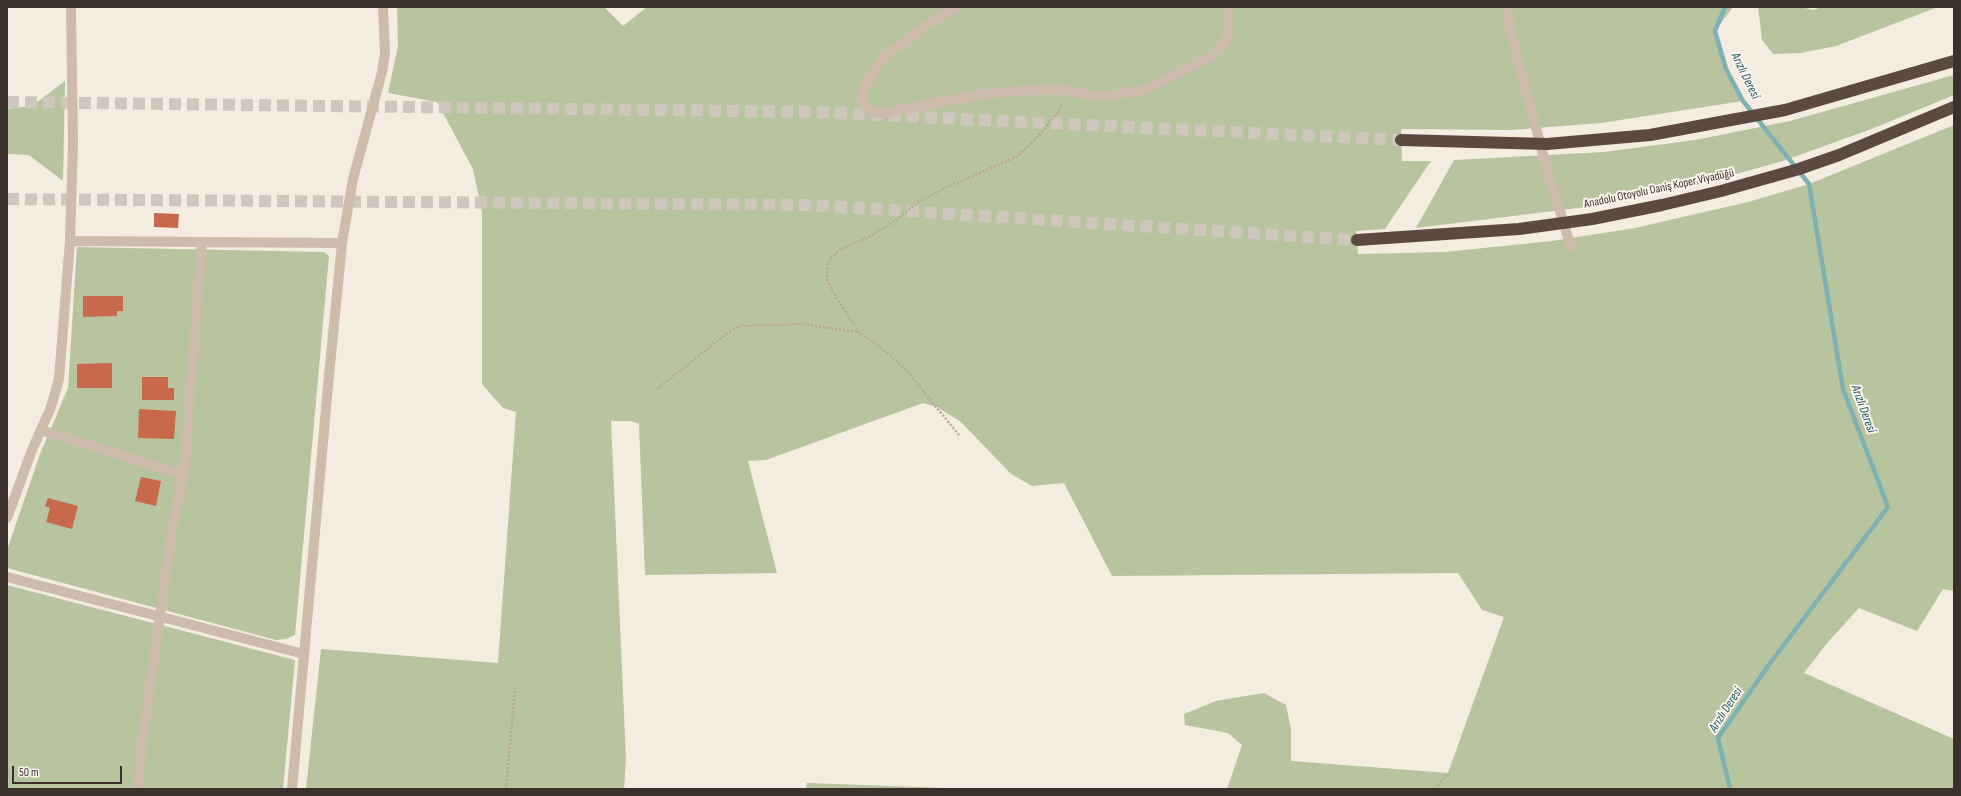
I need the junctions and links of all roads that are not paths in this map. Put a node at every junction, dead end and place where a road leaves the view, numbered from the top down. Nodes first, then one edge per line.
1 (71, 7) edge
2 (383, 7) edge
3 (958, 7) edge
4 (1228, 7) edge
5 (1507, 7) edge
6 (1954, 61) edge
7 (1954, 107) edge
8 (1401, 140) tunnel mouth
9 (1357, 240) tunnel mouth
10 (70, 241) junction
11 (202, 242) junction
12 (342, 244) junction
13 (1571, 247) dead end
14 (41, 430) junction
15 (184, 475) junction
16 (7, 518) edge
17 (7, 576) edge
18 (160, 616) junction
19 (304, 654) junction
20 (138, 789) edge
21 (292, 789) edge

1 - 10 street
2 - 12 street
3 - 4 street
5 - 13 street
6 - 8 highway, bridge
7 - 9 highway, Anadolu Otoyolu Daniş Koper Viyadüğü, bridge
10 - 11 street
10 - 14 street
11 - 12 street
11 - 15 street
12 - 19 street
14 - 15 street
14 - 16 street
15 - 18 street
17 - 18 street
18 - 19 street
18 - 20 street
19 - 21 street

